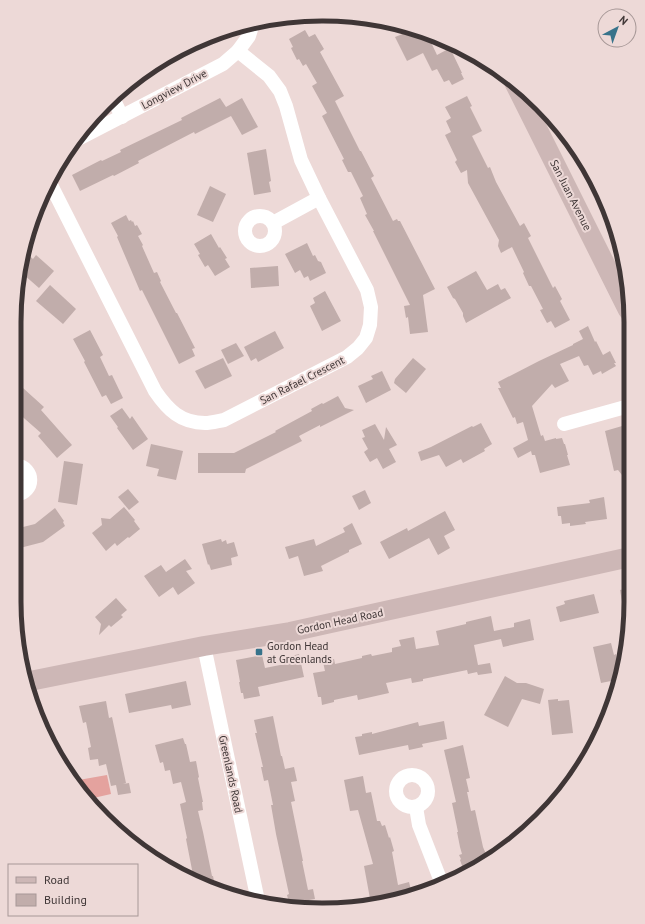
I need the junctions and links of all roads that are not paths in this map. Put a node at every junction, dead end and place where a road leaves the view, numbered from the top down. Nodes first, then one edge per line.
1 (251, 30) edge
2 (238, 51) junction
3 (521, 96) edge
4 (116, 103) edge
5 (122, 117) junction
6 (87, 135) edge
7 (53, 188) edge
8 (319, 198) junction
9 (273, 223) dead end
10 (623, 299) edge
11 (624, 407) edge
12 (564, 424) dead end
13 (21, 466) edge
14 (21, 493) edge
15 (624, 558) edge
16 (204, 646) junction
17 (31, 681) edge
18 (416, 807) dead end
19 (440, 879) edge
20 (257, 896) edge

1 - 2 street, Longview Drive
2 - 5 street, Longview Drive
2 - 8 street, San Rafael Crescent
3 - 10 main road, San Juan Avenue
4 - 5 street
5 - 6 street, Longview Drive
7 - 8 street, San Rafael Crescent
8 - 9 street
11 - 12 street
13 - 14 street
15 - 16 main road, Gordon Head Road
16 - 17 main road, Gordon Head Road
16 - 20 street, Greenlands Road
18 - 19 street

